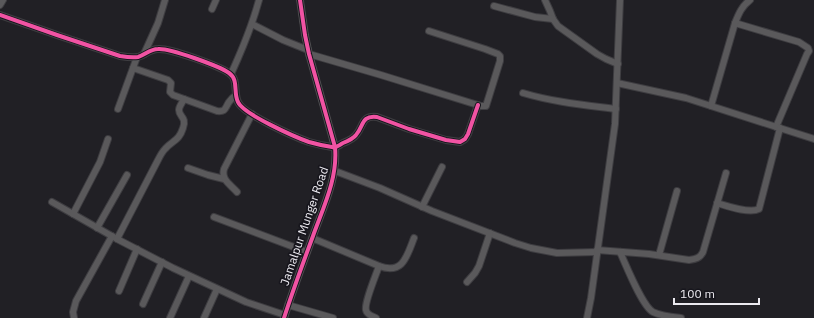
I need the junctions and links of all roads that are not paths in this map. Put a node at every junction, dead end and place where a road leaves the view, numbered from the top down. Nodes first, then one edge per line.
1 (3, 0) edge
2 (165, 0) edge
3 (216, 0) edge
4 (259, 0) edge
5 (300, 0) edge
6 (545, 0) edge
7 (620, 0) edge
8 (750, 0) edge
9 (0, 5) edge
10 (494, 6) dead end
11 (212, 9) dead end
12 (0, 15) edge
13 (553, 19) junction
14 (735, 22) junction
15 (252, 24) junction
16 (428, 31) dead end
17 (308, 52) junction
18 (144, 54) junction
19 (137, 57) junction
20 (618, 64) junction
21 (133, 68) junction
22 (231, 74) junction
23 (617, 82) junction
24 (523, 93) dead end
25 (236, 95) junction
26 (184, 99) junction
27 (478, 105) junction
28 (711, 106) junction
29 (118, 109) dead end
30 (616, 109) junction
31 (252, 114) junction
32 (778, 128) junction
33 (108, 139) dead end
34 (814, 139) edge
35 (335, 148) junction
36 (442, 167) dead end
37 (188, 168) dead end
38 (335, 171) junction
39 (726, 173) dead end
40 (127, 175) dead end
41 (224, 179) junction
42 (677, 191) dead end
43 (237, 192) dead end
44 (52, 202) dead end
45 (717, 203) junction
46 (422, 207) junction
47 (73, 214) junction
48 (214, 217) dead end
49 (97, 228) junction
50 (490, 233) junction
51 (114, 238) junction
52 (312, 238) junction
53 (414, 238) dead end
54 (137, 249) junction
55 (597, 251) junction
56 (307, 252) junction
57 (620, 252) junction
58 (659, 255) junction
59 (162, 262) junction
60 (380, 266) junction
61 (189, 276) junction
62 (468, 282) dead end
63 (217, 289) junction
64 (119, 291) dead end
65 (143, 304) dead end
66 (288, 305) junction
67 (285, 316) edge
68 (74, 318) edge
69 (170, 318) edge
70 (204, 318) edge
71 (333, 318) edge
72 (376, 318) edge
73 (587, 318) edge
74 (681, 318) edge

1 - 9 street
2 - 18 street
3 - 11 street
4 - 15 street
5 - 17 street, Jamalpur Munger Road
6 - 13 street
7 - 20 street
8 - 14 street
10 - 13 street
12 - 19 street
13 - 20 street
14 - 28 street
14 - 32 street
15 - 17 street
15 - 22 street
16 - 27 street
17 - 27 street
17 - 35 street, Jamalpur Munger Road
18 - 19 street
18 - 22 street
19 - 21 street
20 - 23 street
21 - 26 street
21 - 29 street
22 - 25 street
23 - 28 street
23 - 30 street
24 - 30 street
25 - 26 street
25 - 31 street
26 - 51 street
27 - 35 street
28 - 32 street
30 - 55 street
31 - 35 street
31 - 41 street
32 - 34 street
32 - 45 street
33 - 47 street
35 - 38 street, Jamalpur Munger Road
36 - 46 street
37 - 41 street
38 - 46 street
38 - 52 street, Jamalpur Munger Road
39 - 45 street
40 - 49 street
41 - 43 street
42 - 58 street
44 - 47 street
45 - 58 street
46 - 50 street
47 - 49 street
48 - 56 street
49 - 51 street
50 - 55 street
50 - 62 street
51 - 54 street
51 - 68 street
52 - 56 street, Jamalpur Munger Road
52 - 60 street
53 - 60 street
54 - 59 street
54 - 64 street
55 - 57 street
55 - 73 street
56 - 66 street, Jamalpur Munger Road
57 - 58 street
57 - 74 street
59 - 61 street
59 - 65 street
60 - 72 street
61 - 63 street
61 - 69 street
63 - 67 street
63 - 70 street
66 - 67 street, Jamalpur Munger Road
66 - 71 street

